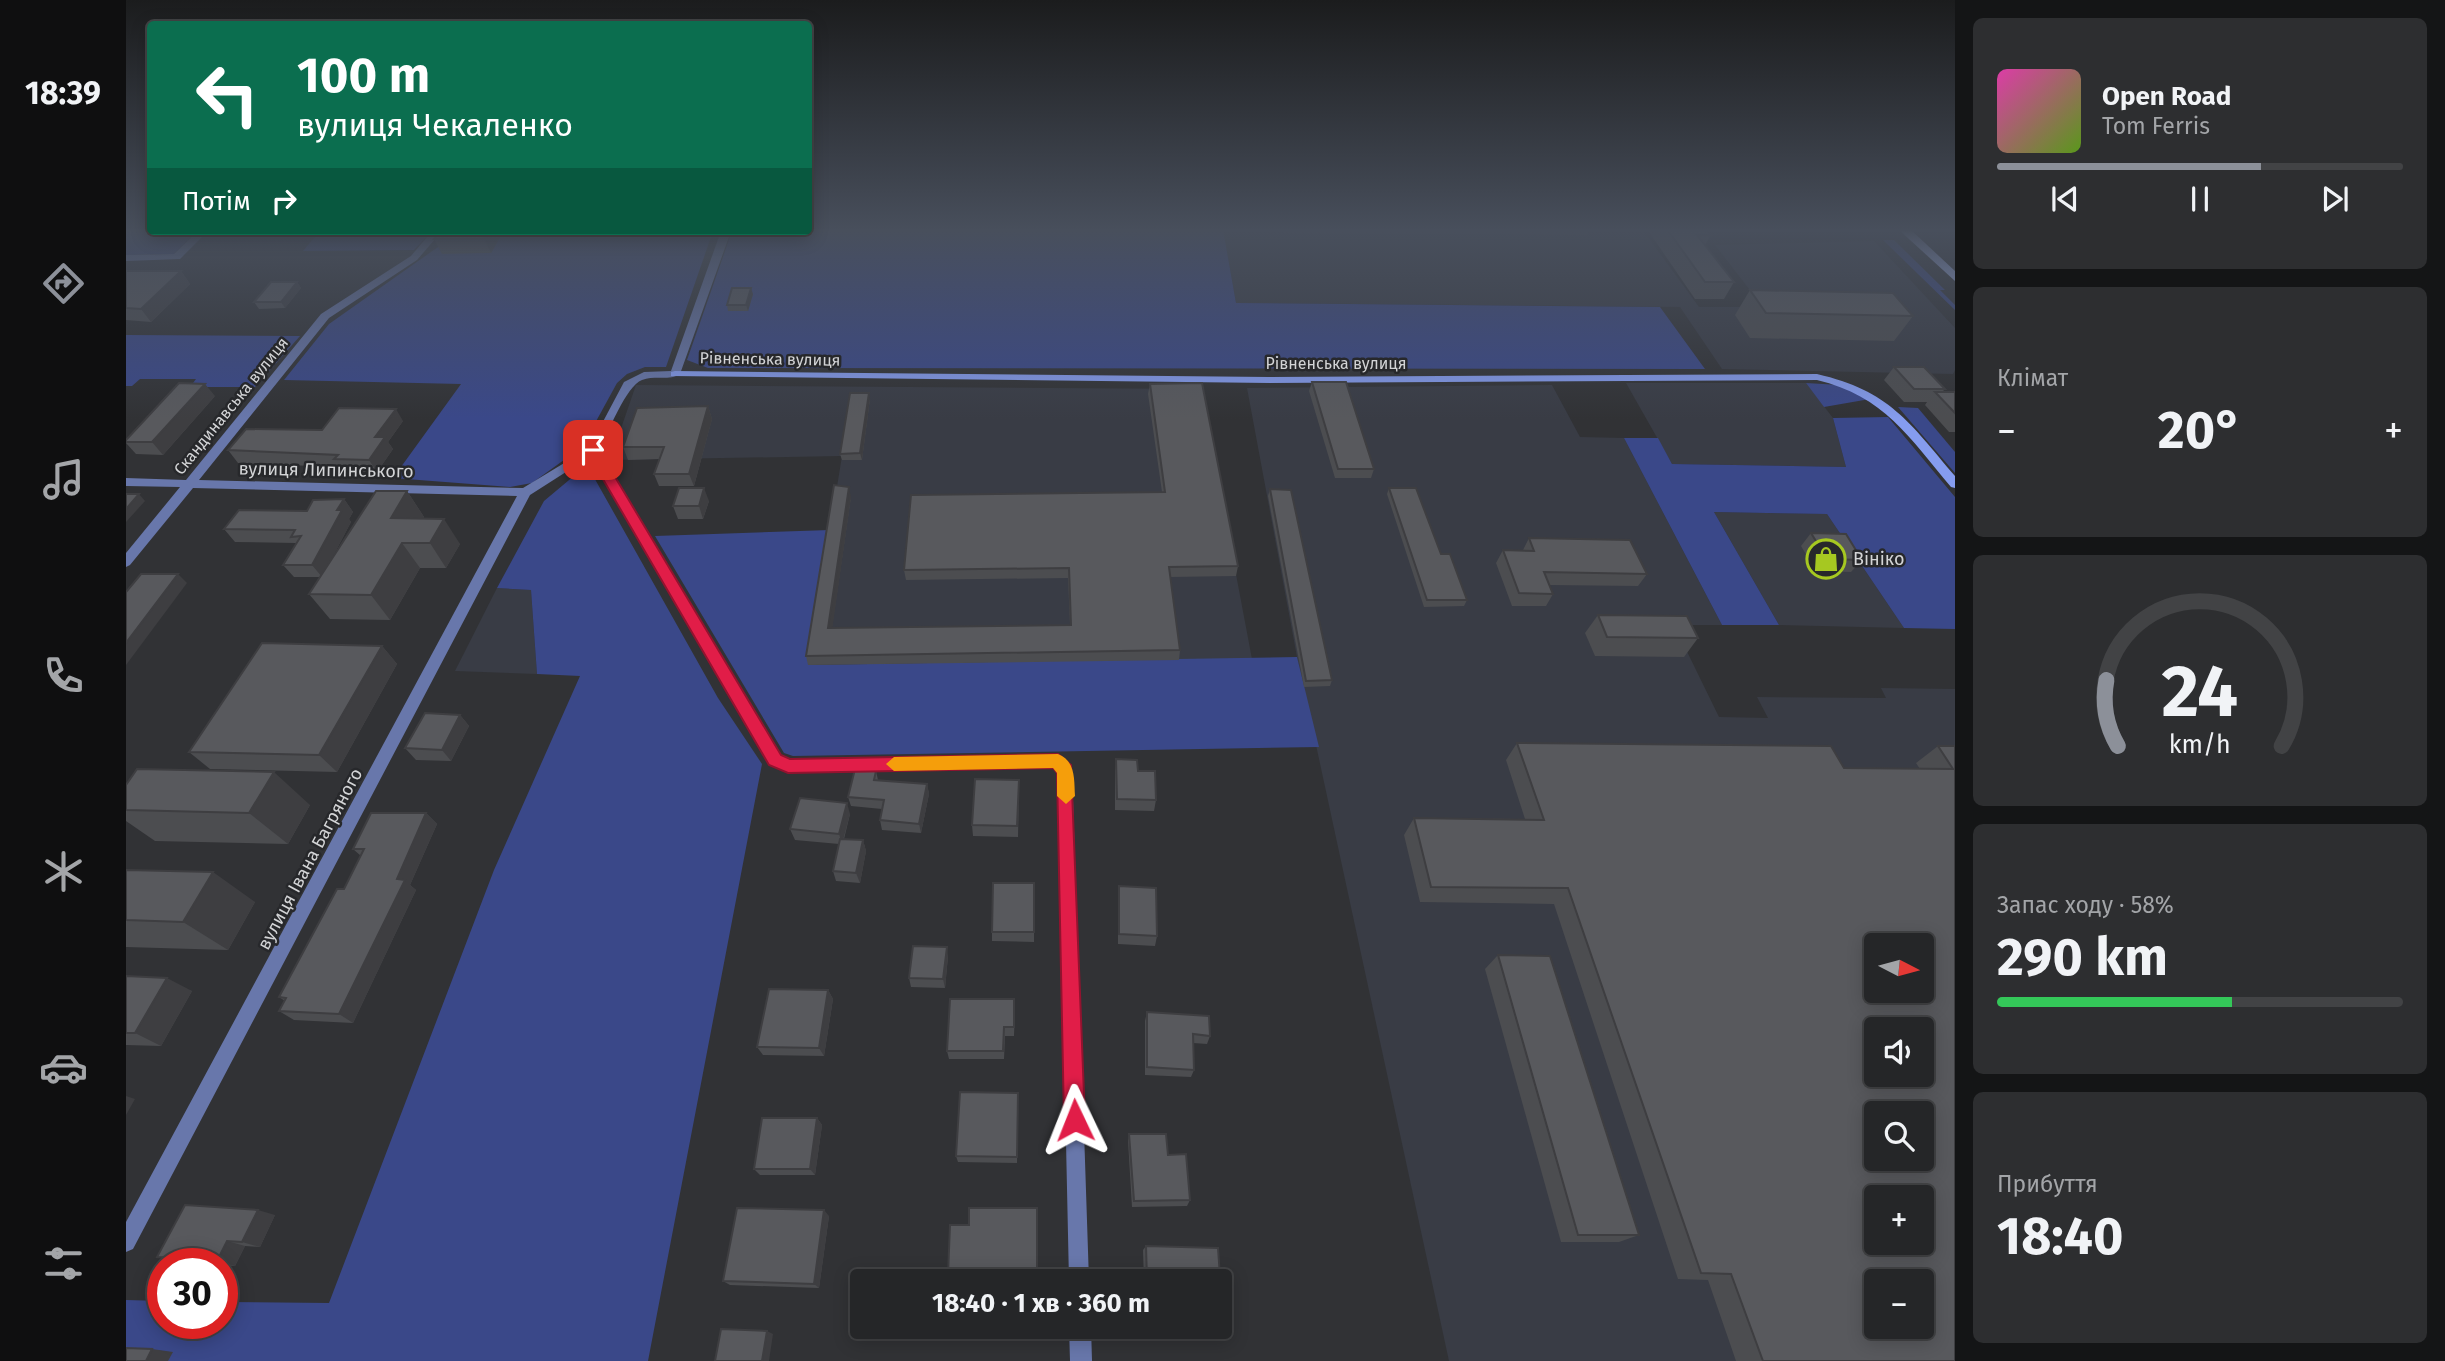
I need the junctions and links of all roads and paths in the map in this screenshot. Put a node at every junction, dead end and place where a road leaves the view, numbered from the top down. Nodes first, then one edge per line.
1 (361, 293) edge
2 (704, 293) edge
3 (675, 374) junction
4 (593, 450) junction
5 (126, 482) edge
6 (187, 484) junction
7 (1955, 484) edge
8 (526, 492) junction
9 (126, 562) edge
10 (126, 1242) edge
11 (1079, 1269) edge
12 (1080, 1339) edge
13 (1081, 1361) edge

1 - 6 street, Скандинавська вулиця
2 - 3 street
3 - 4 street
3 - 7 street, Рівненська вулиця
4 - 8 street
4 - 11 street
5 - 6 street, вулиця Липинського
6 - 8 street, вулиця Липинського
6 - 9 street, Скандинавська вулиця
8 - 10 street, вулиця Івана Багряного
12 - 13 street

